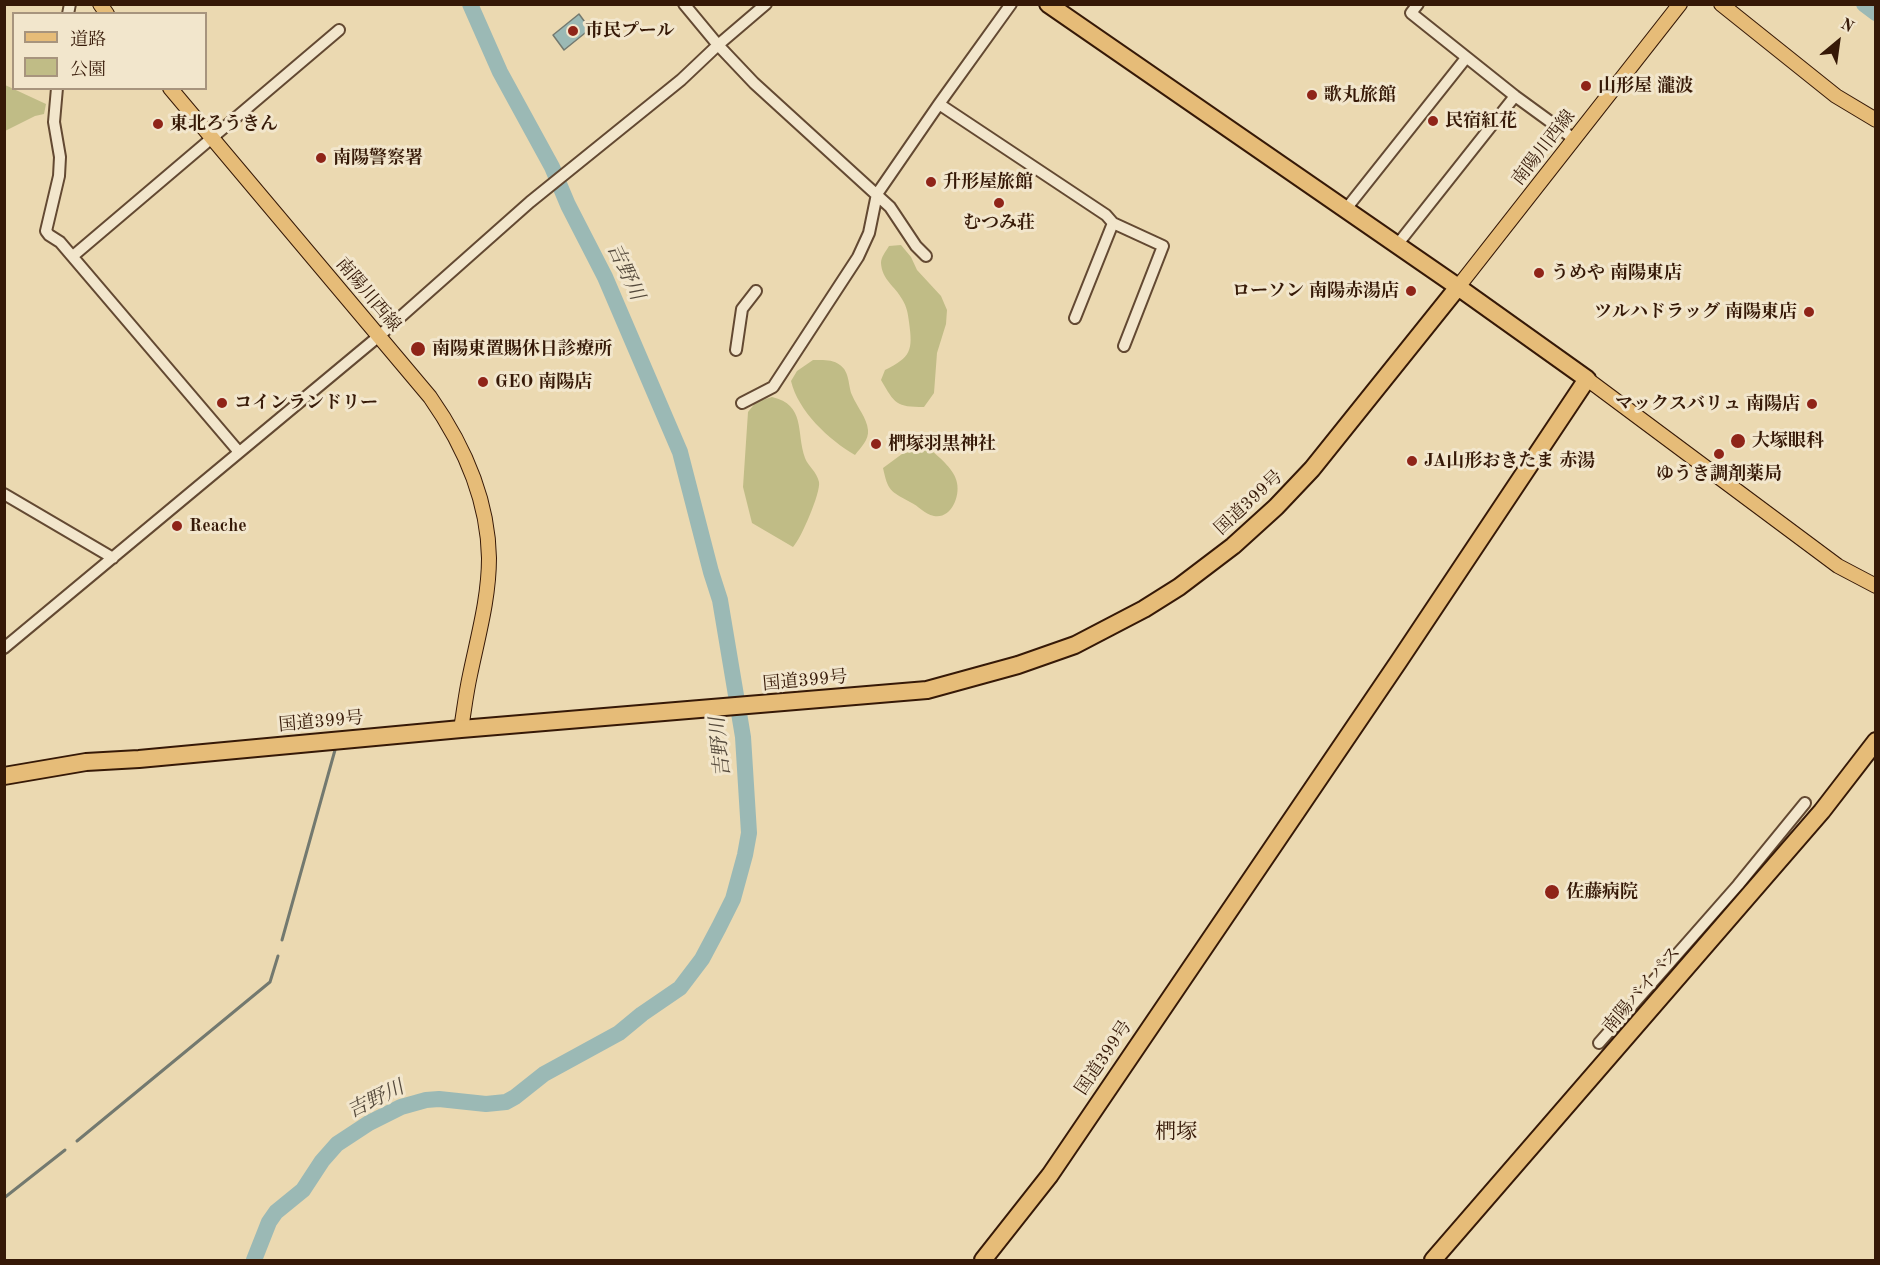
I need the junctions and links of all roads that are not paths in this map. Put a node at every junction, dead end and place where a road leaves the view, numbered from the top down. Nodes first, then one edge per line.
1 (684, 4) edge
2 (766, 4) edge
3 (1011, 4) edge
4 (1048, 4) edge
5 (1418, 4) edge
6 (1680, 4) edge
7 (1721, 4) edge
8 (339, 30) dead end
9 (718, 45) junction
10 (1467, 58) junction
11 (57, 90) edge
12 (172, 90) edge
13 (1515, 96) junction
14 (939, 104) junction
15 (1875, 120) edge
16 (212, 138) junction
17 (1574, 139) junction
18 (877, 194) junction
19 (1346, 209) junction
20 (1113, 223) junction
21 (1397, 245) junction
22 (72, 256) junction
23 (926, 256) dead end
24 (1458, 287) junction
25 (756, 291) dead end
26 (1075, 318) dead end
27 (379, 336) junction
28 (1124, 346) dead end
29 (736, 350) dead end
30 (1587, 379) junction
31 (742, 403) dead end
32 (239, 452) junction
33 (4, 494) edge
34 (113, 558) junction
35 (1875, 586) edge
36 (4, 648) edge
37 (461, 729) junction
38 (1875, 741) edge
39 (4, 776) edge
40 (1805, 803) dead end
41 (1599, 1043) dead end
42 (983, 1260) edge
43 (1433, 1260) edge

1 - 9 street
2 - 9 street
3 - 14 street
4 - 19 highway
5 - 10 street
6 - 17 main road, 南陽川西線
7 - 15 main road
8 - 16 street
9 - 18 street
9 - 27 street
10 - 13 street
10 - 19 street
11 - 22 street
12 - 16 main road, 南陽川西線
13 - 17 street
13 - 21 street
14 - 18 street
14 - 20 street
16 - 22 street
16 - 27 main road, 南陽川西線
17 - 24 main road, 南陽川西線
18 - 23 street
18 - 31 street
19 - 21 highway
20 - 26 street
20 - 28 street
21 - 24 highway
22 - 32 street
24 - 30 highway
24 - 37 highway, 国道399号
25 - 29 street
27 - 32 street
27 - 37 main road, 南陽川西線
30 - 35 main road
30 - 42 highway, 国道399号
32 - 34 street
33 - 34 street
34 - 36 street
37 - 39 highway, 国道399号
38 - 43 highway, 南陽バイパス
40 - 41 street

